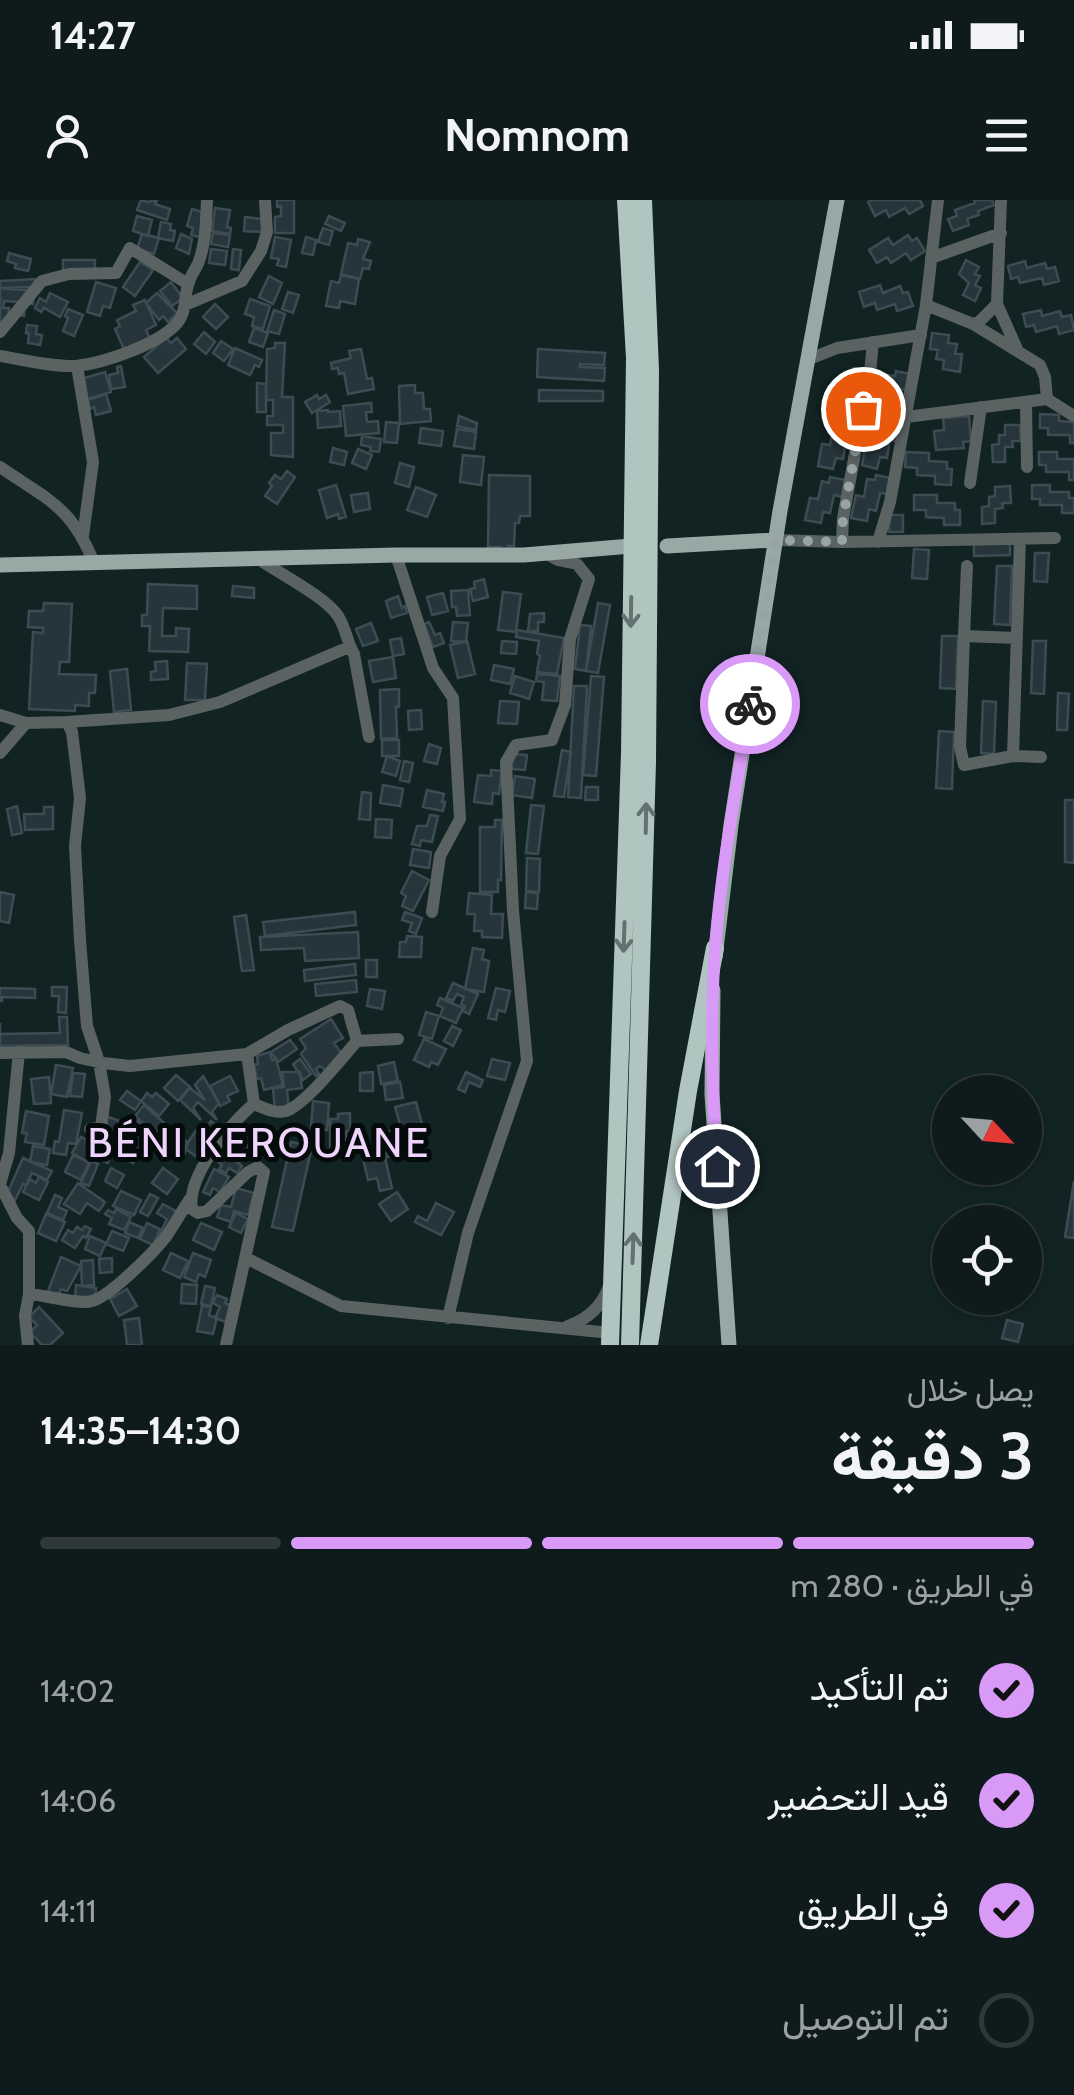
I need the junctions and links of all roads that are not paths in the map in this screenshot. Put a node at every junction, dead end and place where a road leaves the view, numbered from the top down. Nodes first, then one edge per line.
1 (207, 200) edge
2 (265, 200) edge
3 (626, 200) edge
4 (643, 200) edge
5 (837, 200) edge
6 (938, 200) edge
7 (1000, 200) edge
8 (1000, 233) junction
9 (932, 258) junction
10 (188, 284) junction
11 (926, 304) junction
12 (997, 304) junction
13 (186, 305) junction
14 (973, 324) junction
15 (0, 332) edge
16 (920, 335) junction
17 (872, 342) junction
18 (1018, 351) junction
19 (0, 356) edge
20 (807, 360) junction
21 (76, 366) junction
22 (1047, 398) junction
23 (1026, 402) junction
24 (980, 407) junction
25 (1074, 416) edge
26 (906, 417) junction
27 (1027, 467) dead end
28 (0, 468) edge
29 (970, 483) dead end
30 (780, 512) junction
31 (84, 536) junction
32 (1055, 538) dead end
33 (1020, 539) junction
34 (776, 540) junction
35 (746, 541) junction
36 (842, 542) junction
37 (878, 542) junction
38 (631, 546) dead end
39 (666, 546) dead end
40 (546, 553) junction
41 (396, 555) junction
42 (257, 558) junction
43 (94, 563) junction
44 (0, 564) edge
45 (966, 566) dead end
46 (771, 570) junction
47 (964, 636) junction
48 (1016, 638) junction
49 (349, 646) junction
50 (0, 716) edge
51 (67, 722) junction
52 (26, 723) junction
53 (369, 737) dead end
54 (0, 753) edge
55 (1013, 756) junction
56 (1041, 756) dead end
57 (432, 912) dead end
58 (715, 948) junction
59 (398, 1038) dead end
60 (356, 1041) junction
61 (19, 1052) junction
62 (0, 1053) edge
63 (246, 1054) junction
64 (99, 1062) junction
65 (254, 1104) junction
66 (90, 1129) dead end
67 (0, 1184) edge
68 (190, 1199) junction
69 (246, 1258) junction
70 (614, 1274) junction
71 (29, 1294) junction
72 (448, 1318) junction
73 (560, 1328) junction
74 (610, 1339) edge
75 (28, 1345) edge
76 (226, 1345) edge
77 (630, 1345) edge
78 (649, 1345) edge
79 (729, 1345) edge

1 - 10 street
2 - 13 street
3 -> 70 highway
77 -> 4 highway
5 - 20 main road
6 - 9 street
7 - 8 street
8 - 9 street
8 - 12 street
9 - 11 street
10 - 13 street
10 - 15 street
11 - 14 street
11 - 16 street
12 - 14 street
12 - 18 street
13 - 21 street
14 - 18 street
16 - 17 street
16 - 26 street
17 - 20 street
17 - 36 street
18 - 22 street
19 - 21 street
20 - 30 main road
21 - 31 street
22 - 23 street
22 - 25 street
23 - 24 street
23 - 27 street
24 - 26 street
24 - 29 street
26 - 37 street
28 - 31 street
30 - 34 main road
30 - 35 main road
31 - 43 street
32 - 33 street
33 - 37 street
33 - 48 street
34 - 35 main road
34 - 36 street
34 - 46 main road
35 - 39 main road
35 - 46 main road
36 - 37 street
38 - 40 main road
40 - 41 main road
40 - 72 street
41 - 42 main road
41 - 57 street
42 - 43 main road
42 - 49 street
43 - 44 main road
45 - 47 street
46 - 58 main road
47 - 48 street
47 - 55 street
48 - 55 street
49 - 51 street
49 - 53 street
50 - 52 street
51 - 52 street
51 - 64 street
52 - 54 street
55 - 56 street
58 - 78 highway
58 - 79 main road
59 - 60 street
60 - 63 street
60 - 65 street
61 - 62 street
61 - 64 street
61 - 67 street
63 - 64 street
63 - 65 street
64 - 66 street
65 - 68 street
67 - 71 street
68 - 69 street
68 - 71 street
69 - 72 street
69 - 76 street
70 - 73 street
70 - 74 highway
71 - 75 street
72 - 73 street
73 - 74 street

